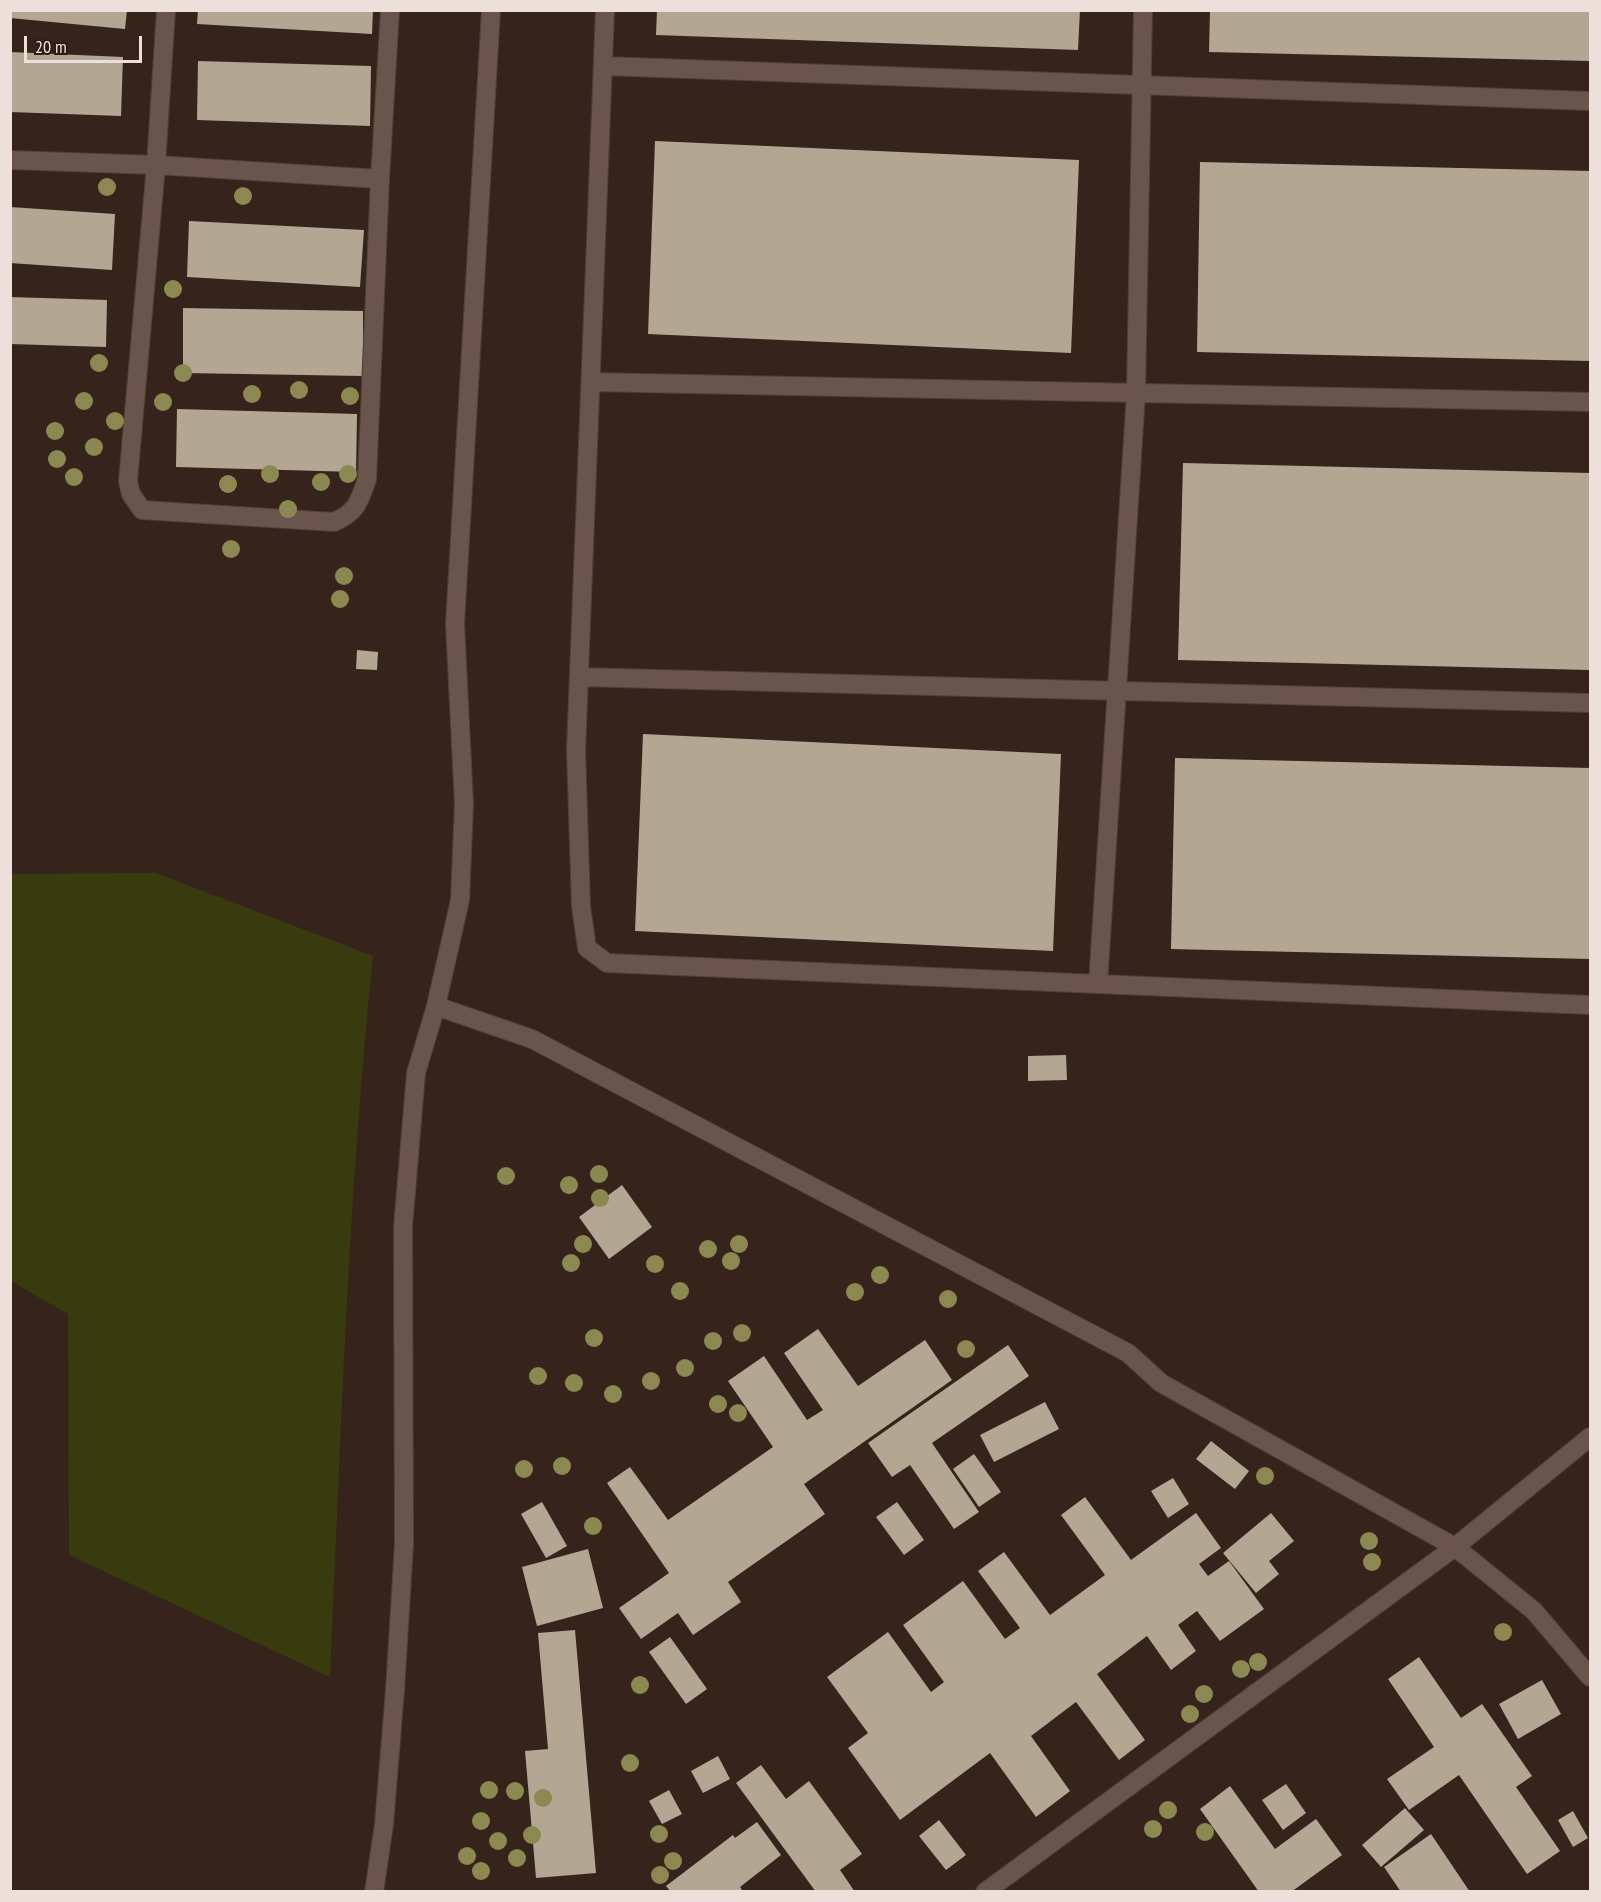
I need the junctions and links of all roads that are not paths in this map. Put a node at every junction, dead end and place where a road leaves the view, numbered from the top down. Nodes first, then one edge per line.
1 (166, 10) edge
2 (390, 10) edge
3 (491, 10) edge
4 (605, 10) edge
5 (1143, 10) edge
6 (603, 66) junction
7 (1141, 85) junction
8 (1590, 100) edge
9 (10, 160) edge
10 (156, 165) junction
11 (380, 179) junction
12 (591, 382) junction
13 (1136, 393) junction
14 (1590, 402) edge
15 (579, 677) junction
16 (1118, 691) junction
17 (1590, 703) edge
18 (1098, 984) junction
19 (1590, 1005) edge
20 (436, 1006) junction
21 (1590, 1437) edge
22 (1455, 1547) junction
23 (1590, 1677) edge
24 (374, 1892) edge
25 (985, 1892) edge

1 - 10 street
2 - 11 street
3 - 20 street
4 - 6 street
5 - 7 street
6 - 7 street
6 - 12 street
7 - 8 street
7 - 13 street
9 - 10 street
10 - 11 street
10 - 11 street
12 - 13 street
12 - 15 street
13 - 14 street
13 - 16 street
15 - 16 street
15 - 18 street
16 - 17 street
16 - 18 street
18 - 19 street
20 - 22 street
20 - 24 street
21 - 22 street
22 - 23 street
22 - 25 street

